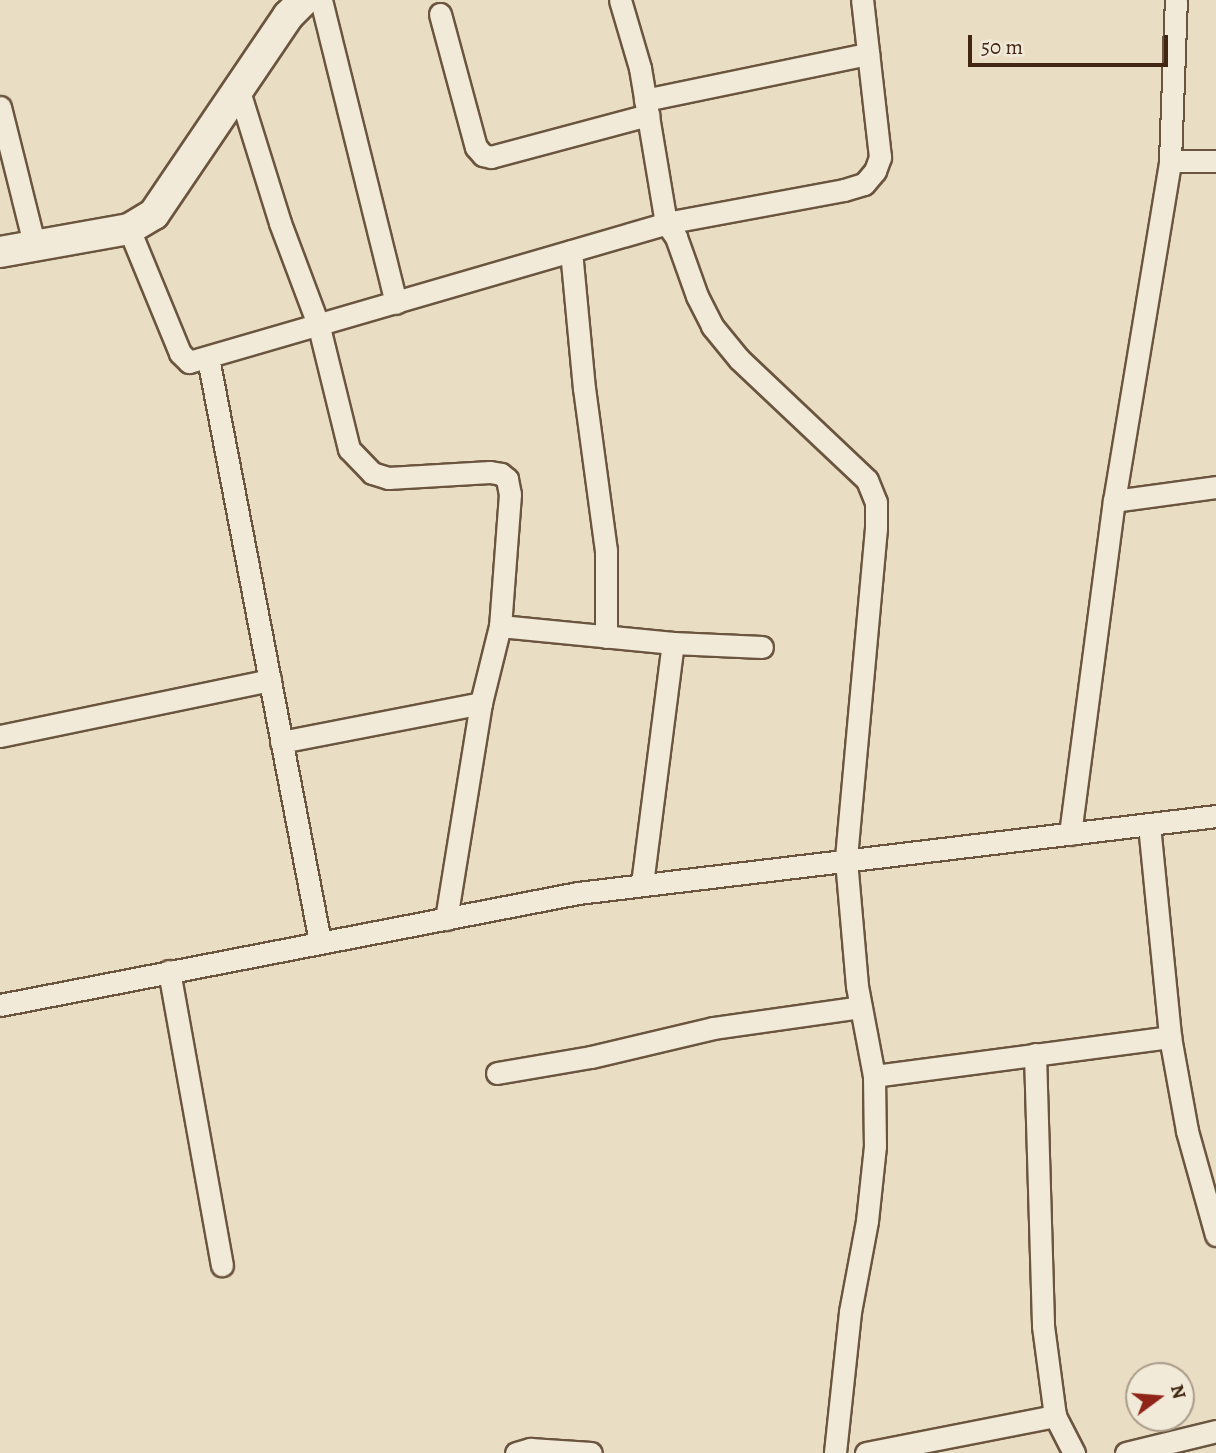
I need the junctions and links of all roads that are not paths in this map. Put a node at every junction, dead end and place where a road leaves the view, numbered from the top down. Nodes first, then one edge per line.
1 (304, 0) edge
2 (321, 0) edge
3 (620, 0) edge
4 (862, 0) edge
5 (1176, 0) edge
6 (440, 14) dead end
7 (868, 54) junction
8 (239, 91) junction
9 (0, 107) edge
10 (646, 107) junction
11 (1170, 161) junction
12 (1216, 161) edge
13 (666, 223) junction
14 (129, 229) junction
15 (35, 247) junction
16 (571, 251) junction
17 (0, 252) edge
18 (396, 303) junction
19 (318, 327) junction
20 (208, 358) junction
21 (1216, 487) edge
22 (1114, 501) junction
23 (500, 626) junction
24 (606, 636) junction
25 (673, 643) junction
26 (762, 647) dead end
27 (270, 680) junction
28 (481, 704) junction
29 (0, 736) edge
30 (281, 742) junction
31 (1216, 816) edge
32 (1149, 825) junction
33 (1070, 834) junction
34 (846, 860) junction
35 (642, 884) junction
36 (446, 919) junction
37 (320, 942) junction
38 (169, 971) junction
39 (0, 1005) edge
40 (861, 1007) junction
41 (1170, 1037) junction
42 (1035, 1054) junction
43 (497, 1073) dead end
44 (874, 1076) junction
45 (1216, 1235) edge
46 (222, 1265) dead end
47 (1055, 1416) junction
48 (1216, 1431) edge
49 (516, 1453) edge
50 (591, 1453) edge
51 (835, 1453) edge
52 (866, 1453) edge
53 (1074, 1453) edge
54 (1126, 1453) edge

1 - 8 main road
2 - 18 street
3 - 10 street
4 - 7 street
5 - 11 street
6 - 10 street
7 - 10 street
7 - 13 street
8 - 14 main road
8 - 19 street
9 - 15 street
10 - 13 street
11 - 12 street
11 - 22 street
13 - 16 street
13 - 34 street
14 - 15 main road
14 - 20 street
15 - 17 main road
16 - 18 street
16 - 24 street
18 - 19 street
19 - 20 street
19 - 23 street
20 - 27 street
21 - 22 street
22 - 33 street
23 - 24 street
23 - 28 street
24 - 25 street
25 - 26 street
25 - 35 street
27 - 29 street
27 - 30 street
28 - 30 street
28 - 36 street
30 - 37 street
31 - 32 street
32 - 33 street
32 - 41 street
33 - 34 street
34 - 35 street
34 - 40 street
35 - 36 street
36 - 37 street
37 - 38 street
38 - 39 street
38 - 46 street
40 - 43 street
40 - 44 street
41 - 42 street
41 - 45 street
42 - 44 street
42 - 47 street
44 - 51 street
47 - 52 street
47 - 53 street
48 - 54 street
49 - 50 street

